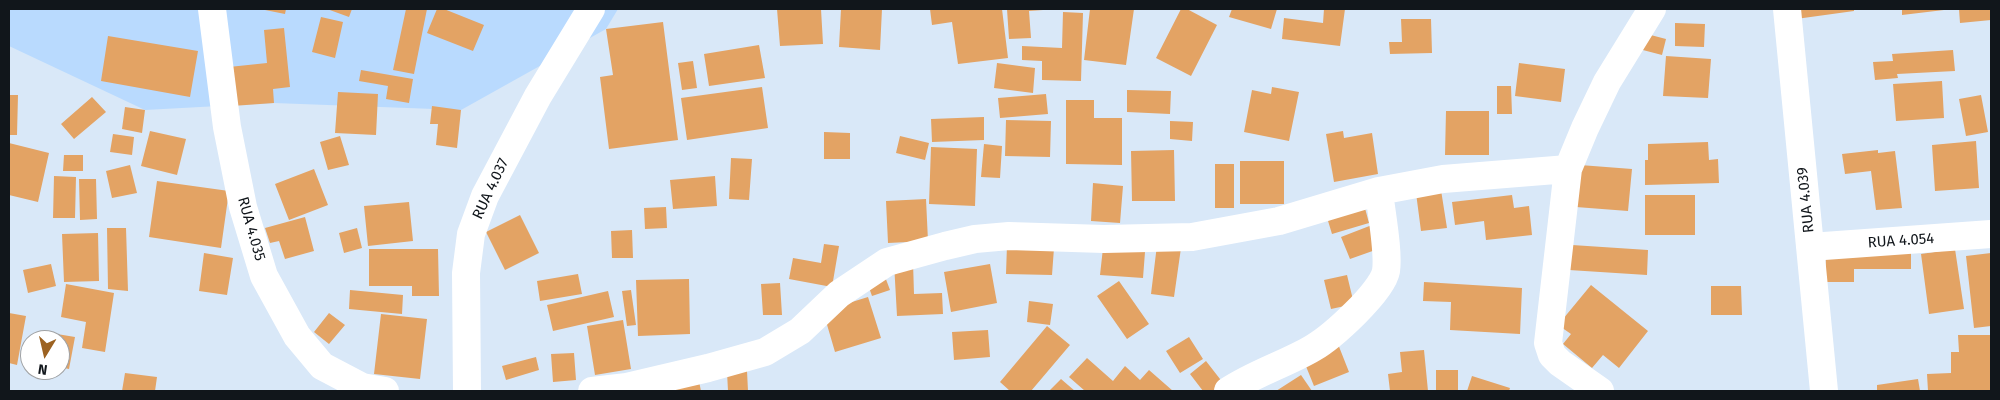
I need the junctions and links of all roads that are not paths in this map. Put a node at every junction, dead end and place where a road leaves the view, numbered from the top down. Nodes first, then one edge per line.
1 (212, 9) edge
2 (591, 9) edge
3 (1652, 9) edge
4 (1787, 9) edge
5 (1568, 169) junction
6 (1379, 191) junction
7 (1991, 234) edge
8 (1810, 248) junction
9 (385, 391) edge
10 (467, 391) edge
11 (592, 391) edge
12 (1228, 391) edge
13 (1600, 391) edge
14 (1824, 391) edge

1 - 9 street, RUA 4.035
2 - 10 street, RUA 4.037
3 - 5 street
4 - 8 street, RUA 4.039
5 - 6 street
5 - 13 street
6 - 11 street
6 - 12 street
7 - 8 street, RUA 4.054
8 - 14 street, RUA 4.039

